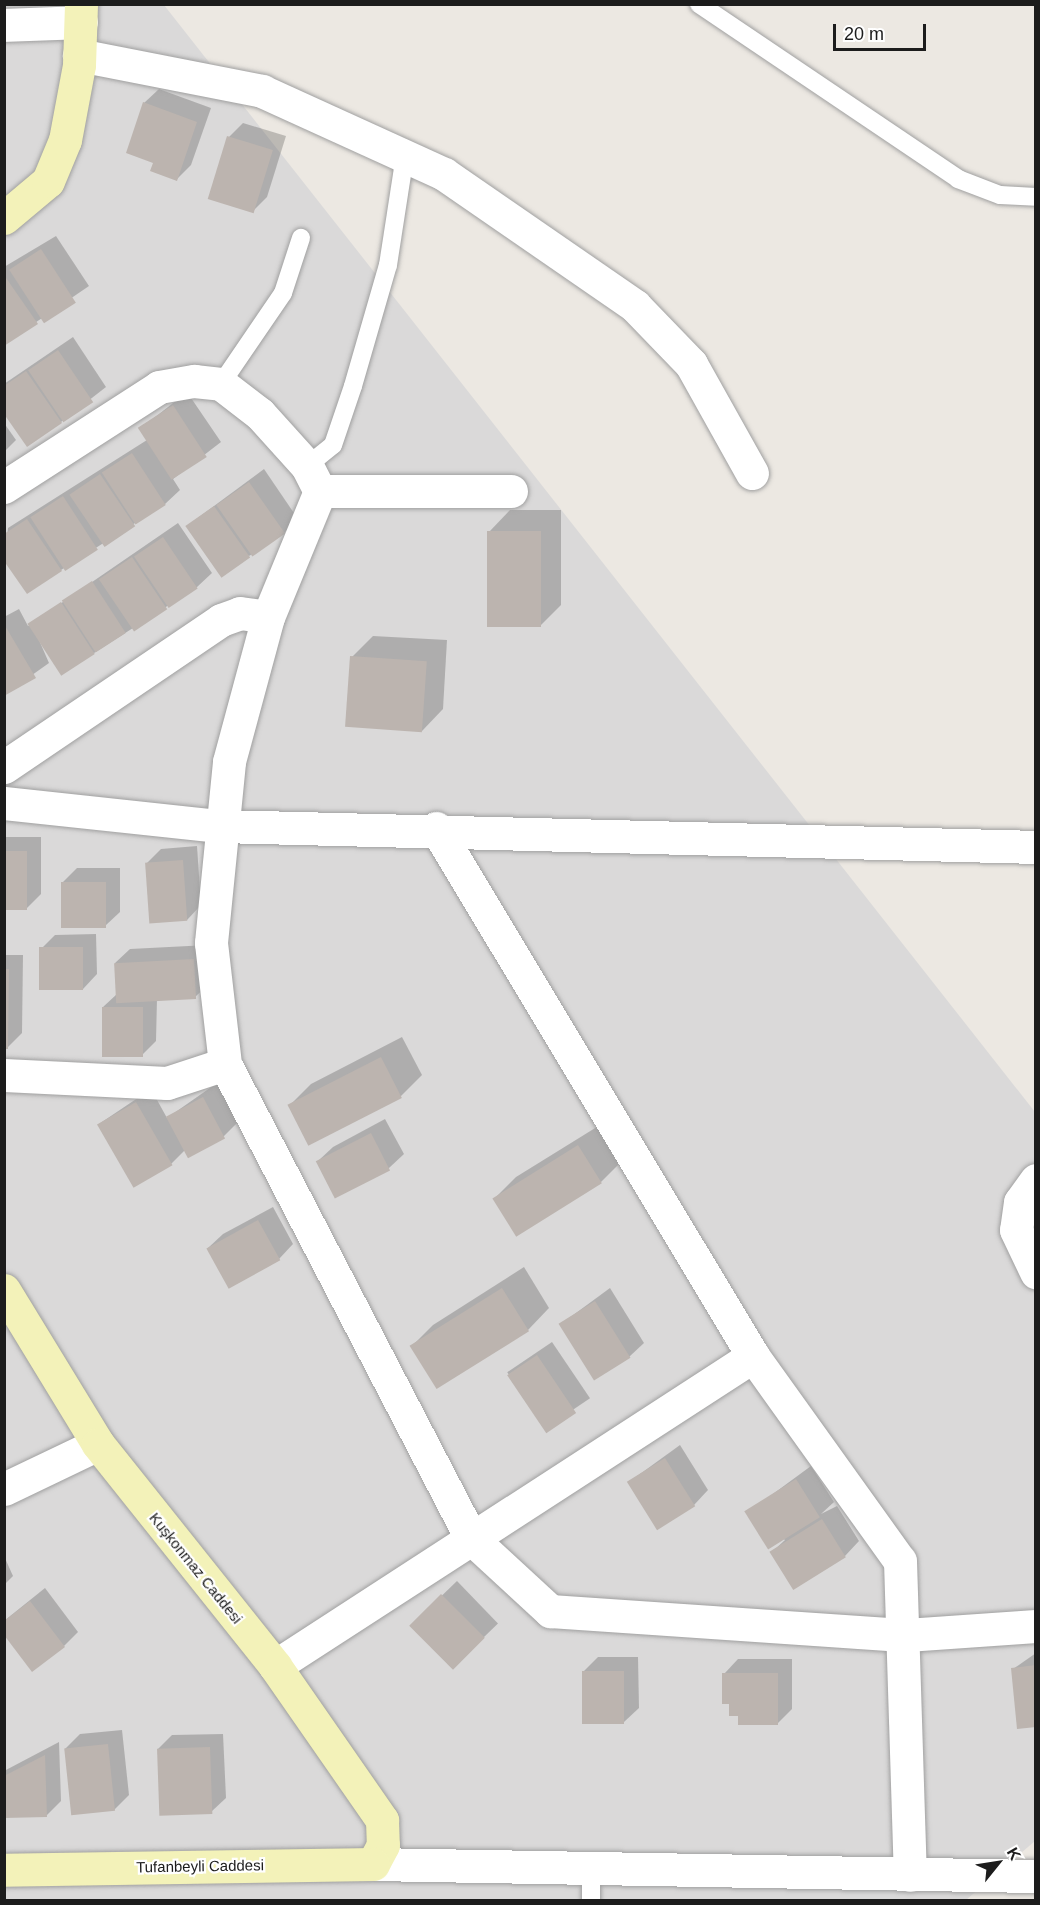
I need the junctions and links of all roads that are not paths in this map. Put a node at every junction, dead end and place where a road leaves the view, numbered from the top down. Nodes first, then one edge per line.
1 (699, 4) edge
2 (81, 13) edge
3 (4, 25) edge
4 (79, 55) junction
5 (405, 155) junction
6 (1035, 197) edge
7 (4, 218) edge
8 (301, 238) dead end
9 (221, 384) junction
10 (752, 473) dead end
11 (313, 479) junction
12 (4, 488) edge
13 (511, 491) dead end
14 (268, 617) junction
15 (4, 767) edge
16 (4, 802) edge
17 (220, 826) junction
18 (436, 828) junction
19 (1035, 847) edge
20 (225, 1064) junction
21 (4, 1075) edge
22 (1035, 1180) edge
23 (1035, 1272) edge
24 (4, 1290) edge
25 (753, 1356) junction
26 (98, 1444) junction
27 (4, 1489) edge
28 (471, 1538) junction
29 (1035, 1626) edge
30 (906, 1635) junction
31 (275, 1666) junction
32 (378, 1854) junction
33 (4, 1870) edge
34 (910, 1875) junction
35 (1035, 1876) edge
36 (591, 1885) edge

1 - 6 lane
2 - 3 street
2 - 4 street
4 - 5 street
4 - 7 street
5 - 10 street
5 - 11 lane
8 - 9 lane
9 - 11 street
9 - 12 street
11 - 13 street
11 - 14 street
14 - 15 street
14 - 17 street
16 - 17 street
17 - 18 street
17 - 20 street
18 - 19 street
18 - 25 street
20 - 21 street
20 - 28 street
22 - 23 street
24 - 26 street, Kuşkonmaz Caddesi
25 - 28 street
25 - 30 street
26 - 27 street
26 - 31 street, Kuşkonmaz Caddesi
28 - 30 street
28 - 31 street
29 - 30 street
30 - 34 street
31 - 32 street, Kuşkonmaz Caddesi
32 - 33 street, Tufanbeyli Caddesi
32 - 36 street
34 - 35 street
34 - 36 street

